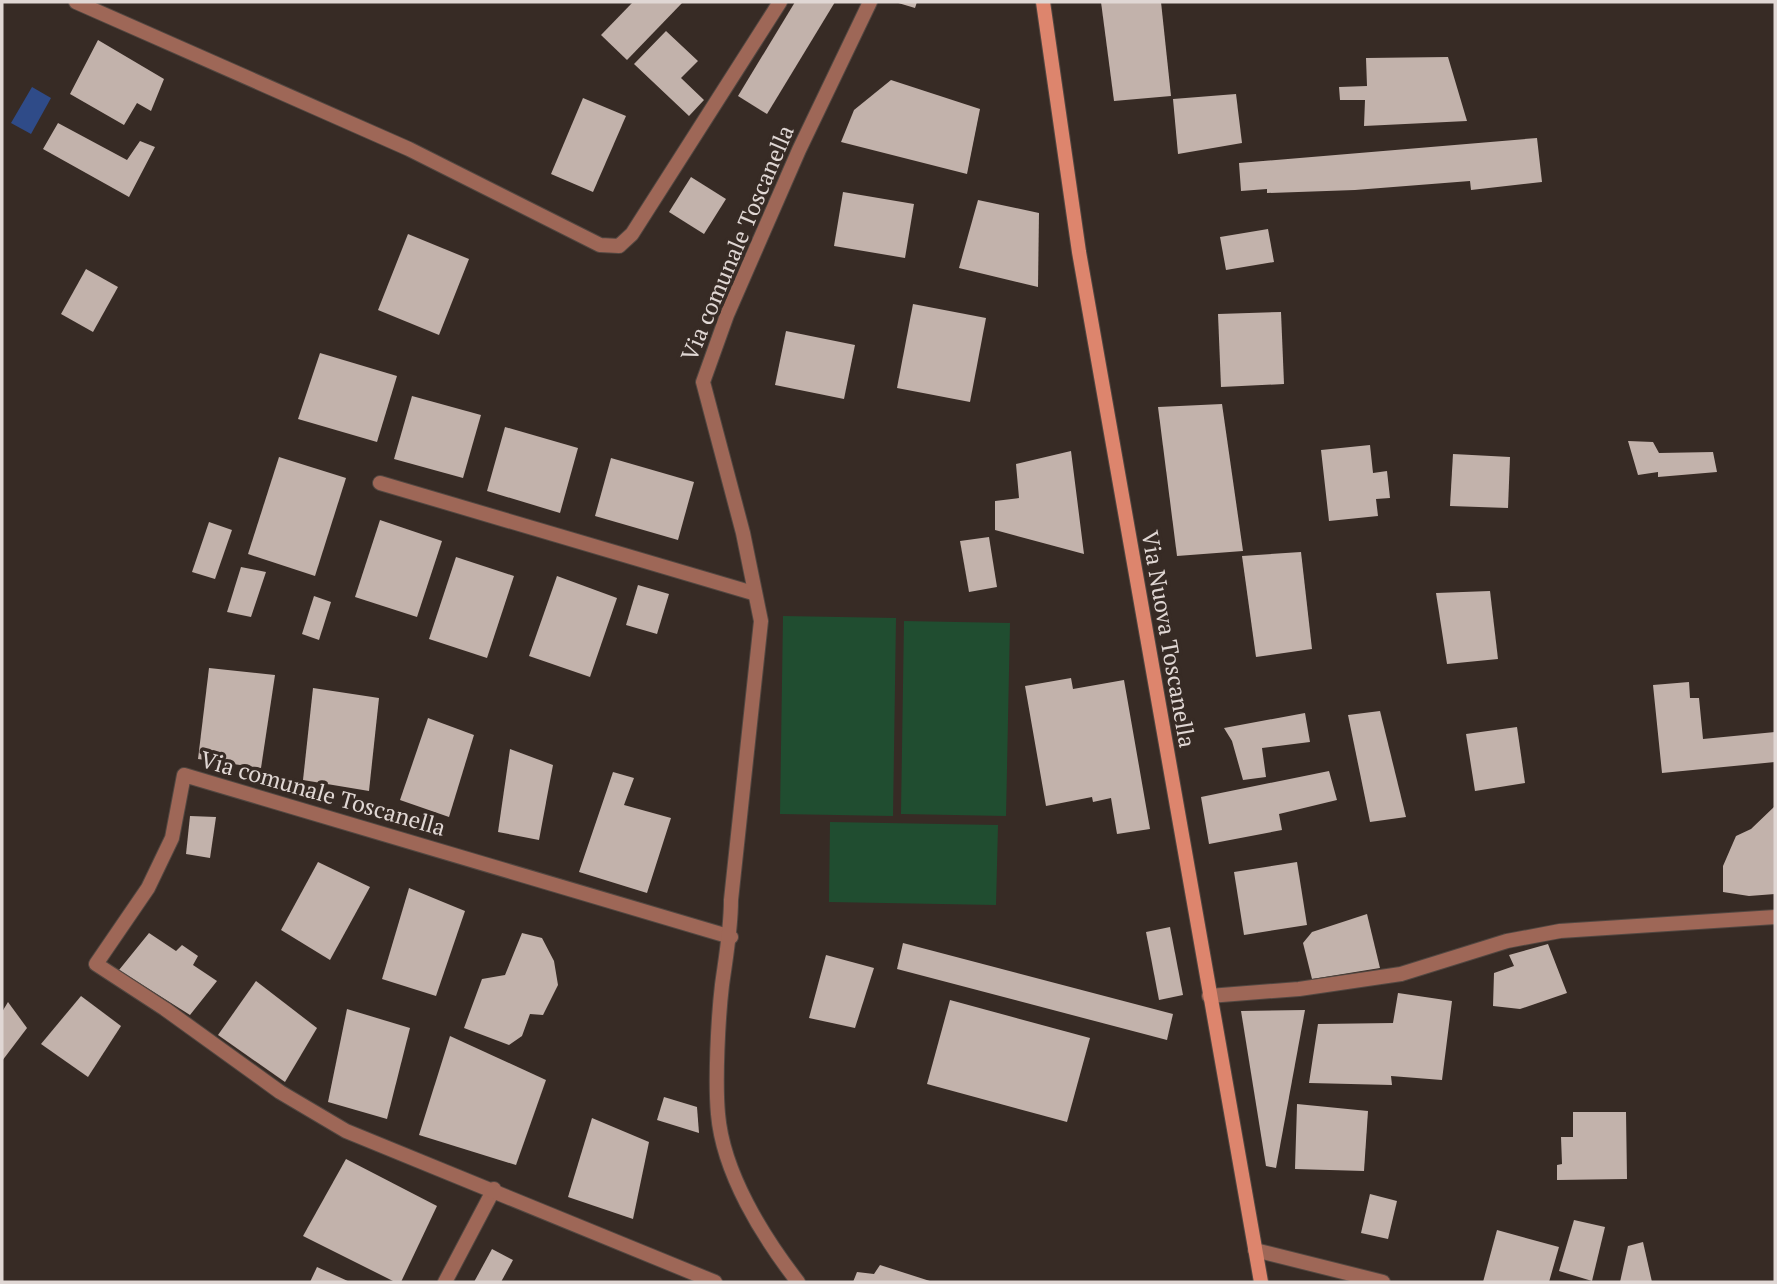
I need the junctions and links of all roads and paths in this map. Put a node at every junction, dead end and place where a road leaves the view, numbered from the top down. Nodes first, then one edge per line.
1 (76, 2) edge
2 (780, 2) edge
3 (870, 2) edge
4 (1043, 2) edge
5 (380, 483) dead end
6 (753, 593) junction
7 (1775, 917) edge
8 (730, 937) junction
9 (1209, 996) junction
10 (494, 1189) junction
11 (1255, 1250) junction
12 (445, 1282) edge
13 (715, 1282) edge
14 (798, 1282) edge
15 (1261, 1282) edge
16 (1383, 1282) edge

1 - 2 street
3 - 6 street, Via comunale Toscanella
4 - 9 main road, Via Nuova Toscanella
5 - 6 street
6 - 8 street, Via comunale Toscanella
7 - 9 street
8 - 10 street, Via comunale Toscanella
8 - 14 street, Via comunale Toscanella
9 - 11 main road, Via Nuova Toscanella
10 - 12 street
10 - 13 street, Via comunale Toscanella
11 - 15 main road, Via Nuova Toscanella
11 - 16 street

